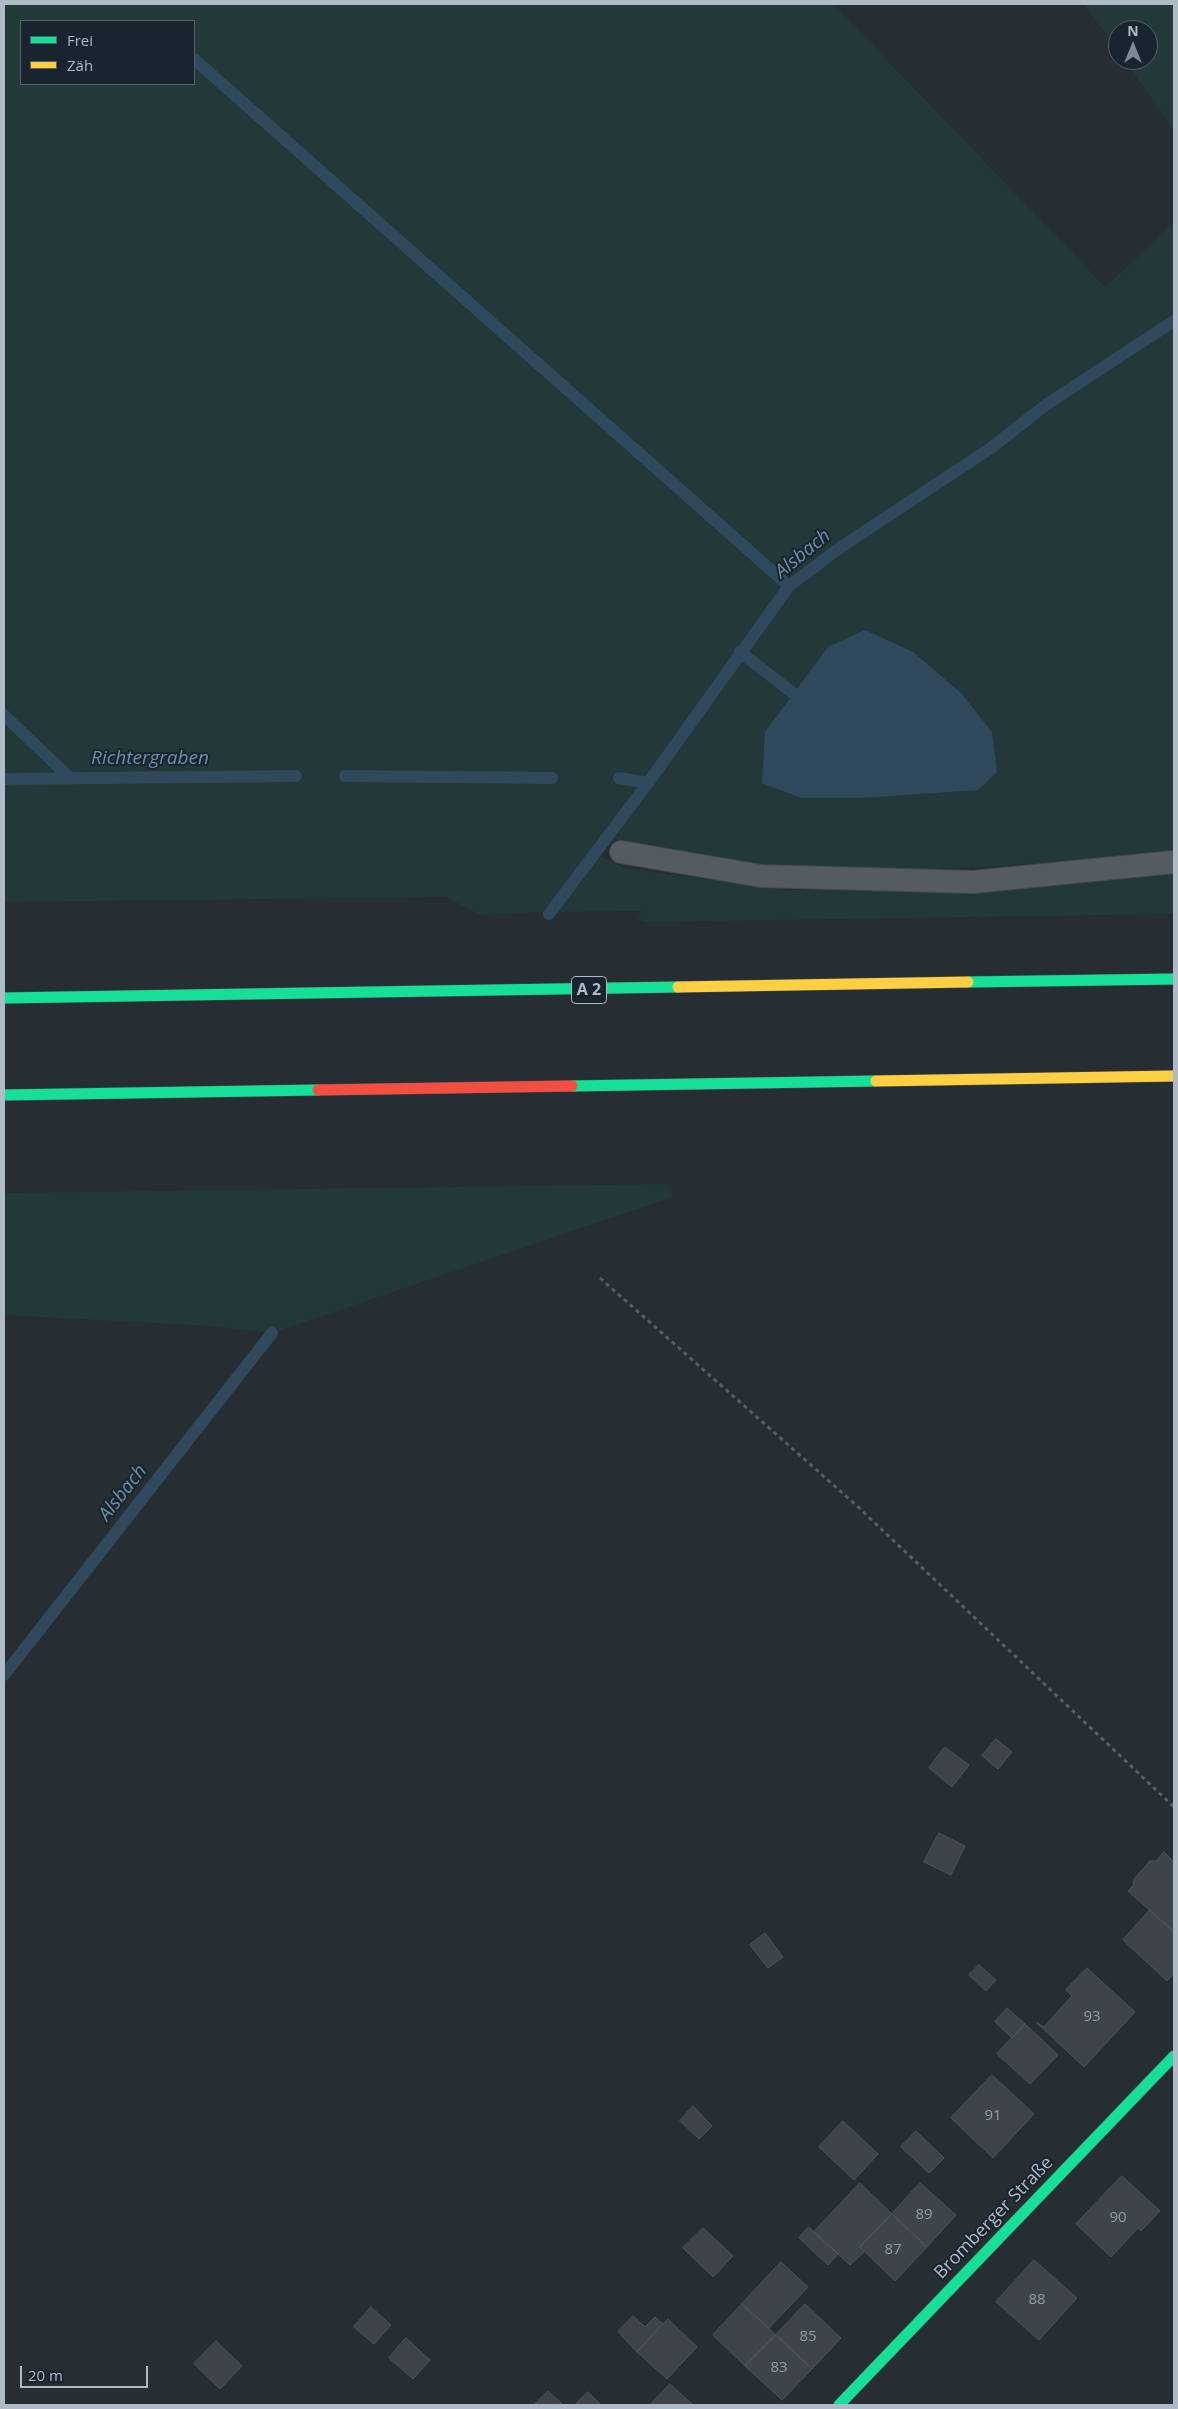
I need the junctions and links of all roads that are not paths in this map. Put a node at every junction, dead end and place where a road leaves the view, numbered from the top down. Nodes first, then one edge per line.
1 (621, 852) dead end
2 (1174, 862) edge
3 (1174, 979) edge
4 (4, 998) edge
5 (1174, 1076) edge
6 (4, 1095) edge
7 (1174, 2056) edge
8 (838, 2405) edge

1 - 2 lane
3 - 4 main road, A 2
5 - 6 main road
7 - 8 main road, Bromberger Straße

